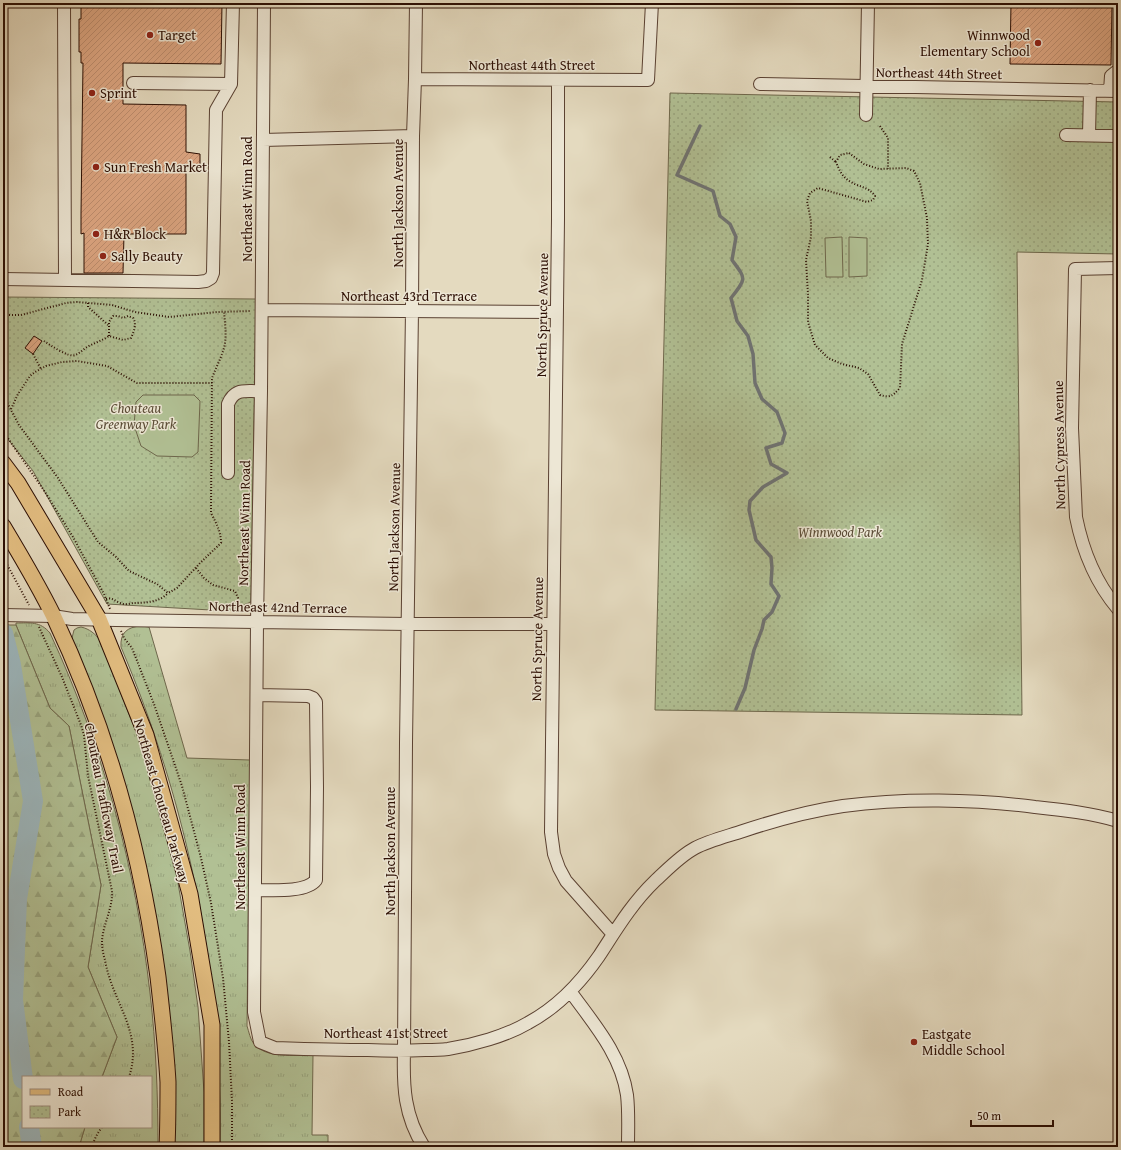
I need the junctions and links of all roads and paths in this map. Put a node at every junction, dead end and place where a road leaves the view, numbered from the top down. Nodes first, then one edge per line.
1 (64, 3) edge
2 (233, 3) edge
3 (264, 3) edge
4 (416, 3) edge
5 (652, 3) edge
6 (868, 3) edge
7 (1116, 72) dead end
8 (415, 79) junction
9 (558, 80) junction
10 (133, 83) dead end
11 (231, 84) junction
12 (760, 84) dead end
13 (867, 86) junction
14 (1090, 90) junction
15 (1114, 91) edge
16 (866, 115) dead end
17 (880, 126) dead end
18 (1066, 134) dead end
19 (1089, 135) junction
20 (413, 136) junction
21 (1118, 136) edge
22 (263, 140) junction
23 (830, 157) dead end
24 (836, 162) junction
25 (888, 169) junction
26 (1118, 268) edge
27 (3, 279) edge
28 (65, 279) junction
29 (88, 303) junction
30 (262, 310) junction
31 (412, 310) junction
32 (135, 312) junction
33 (224, 312) junction
34 (557, 312) junction
35 (3, 315) edge
36 (133, 318) junction
37 (109, 325) junction
38 (108, 336) junction
39 (44, 341) dead end
40 (33, 354) dead end
41 (73, 356) junction
42 (73, 361) junction
43 (40, 369) junction
44 (212, 383) junction
45 (262, 391) junction
46 (3, 395) edge
47 (11, 409) junction
48 (3, 462) edge
49 (228, 472) dead end
50 (3, 526) edge
51 (3, 557) edge
52 (196, 568) junction
53 (168, 593) junction
54 (106, 599) dead end
55 (1118, 609) edge
56 (3, 615) edge
57 (34, 615) junction
58 (53, 616) junction
59 (99, 619) junction
60 (257, 622) junction
61 (408, 624) junction
62 (552, 624) junction
63 (256, 695) junction
64 (1118, 821) edge
65 (255, 890) junction
66 (612, 933) junction
67 (570, 991) junction
68 (260, 1042) joint
69 (404, 1051) junction
70 (129, 1076) edge
71 (101, 1128) edge
72 (93, 1147) edge
73 (168, 1147) edge
74 (212, 1147) edge
75 (424, 1147) edge
76 (628, 1147) edge

1 - 28 street
2 - 11 street
3 - 22 street, Northeast Winn Road
4 - 8 street, North Jackson Avenue
5 - 9 street, Northeast 44th Street
6 - 13 street
7 - 15 street
8 - 9 street, Northeast 44th Street
8 - 20 street, North Jackson Avenue
9 - 34 street, North Spruce Avenue
10 - 11 street
11 - 28 street
12 - 13 street, Northeast 44th Street
13 - 14 street, Northeast 44th Street
13 - 16 street
14 - 15 street, Northeast 44th Street
14 - 19 street
17 - 25 path
18 - 19 street
19 - 21 street
20 - 22 street
20 - 31 street, North Jackson Avenue
22 - 30 street, Northeast Winn Road
23 - 24 path
24 - 25 path
24 - 25 path
26 - 55 street, North Cypress Avenue
27 - 28 street
29 - 32 path
29 - 35 path
29 - 37 path
30 - 31 street, Northeast 43rd Terrace
30 - 33 path
30 - 45 street, Northeast Winn Road
31 - 34 street, Northeast 43rd Terrace
31 - 61 street, North Jackson Avenue
32 - 33 path
32 - 36 path
33 - 44 path
34 - 62 street, North Spruce Avenue
36 - 37 path
36 - 38 path
37 - 38 path
38 - 41 path
39 - 41 path
40 - 43 path
41 - 42 path
42 - 43 path
42 - 44 path
43 - 47 path
44 - 52 path
45 - 49 street
45 - 60 street, Northeast Winn Road
46 - 47 path
47 - 53 path
48 - 59 main road, Northeast Chouteau Parkway
50 - 58 main road
51 - 57 path, Chouteau Trafficway Trail
52 - 53 path
52 - 60 path
53 - 54 path
56 - 57 street, Northeast 42nd Terrace
57 - 58 street, Northeast 42nd Terrace
57 - 70 path, Chouteau Trafficway Trail
58 - 59 street, Northeast 42nd Terrace
58 - 73 main road
59 - 60 street, Northeast 42nd Terrace
59 - 74 main road, Northeast Chouteau Parkway
60 - 61 street, Northeast 42nd Terrace
60 - 63 street, Northeast Winn Road
61 - 62 street, Northeast 42nd Terrace
61 - 69 street, North Jackson Avenue
62 - 66 street, North Spruce Avenue
63 - 65 street, Northeast Winn Road
63 - 65 street
64 - 66 street
65 - 68 street, Northeast Winn Road
66 - 67 street
67 - 69 street, Northeast 41st Street
67 - 76 street
68 - 69 street, Northeast 41st Street
69 - 75 street, North Jackson Avenue
71 - 72 path

